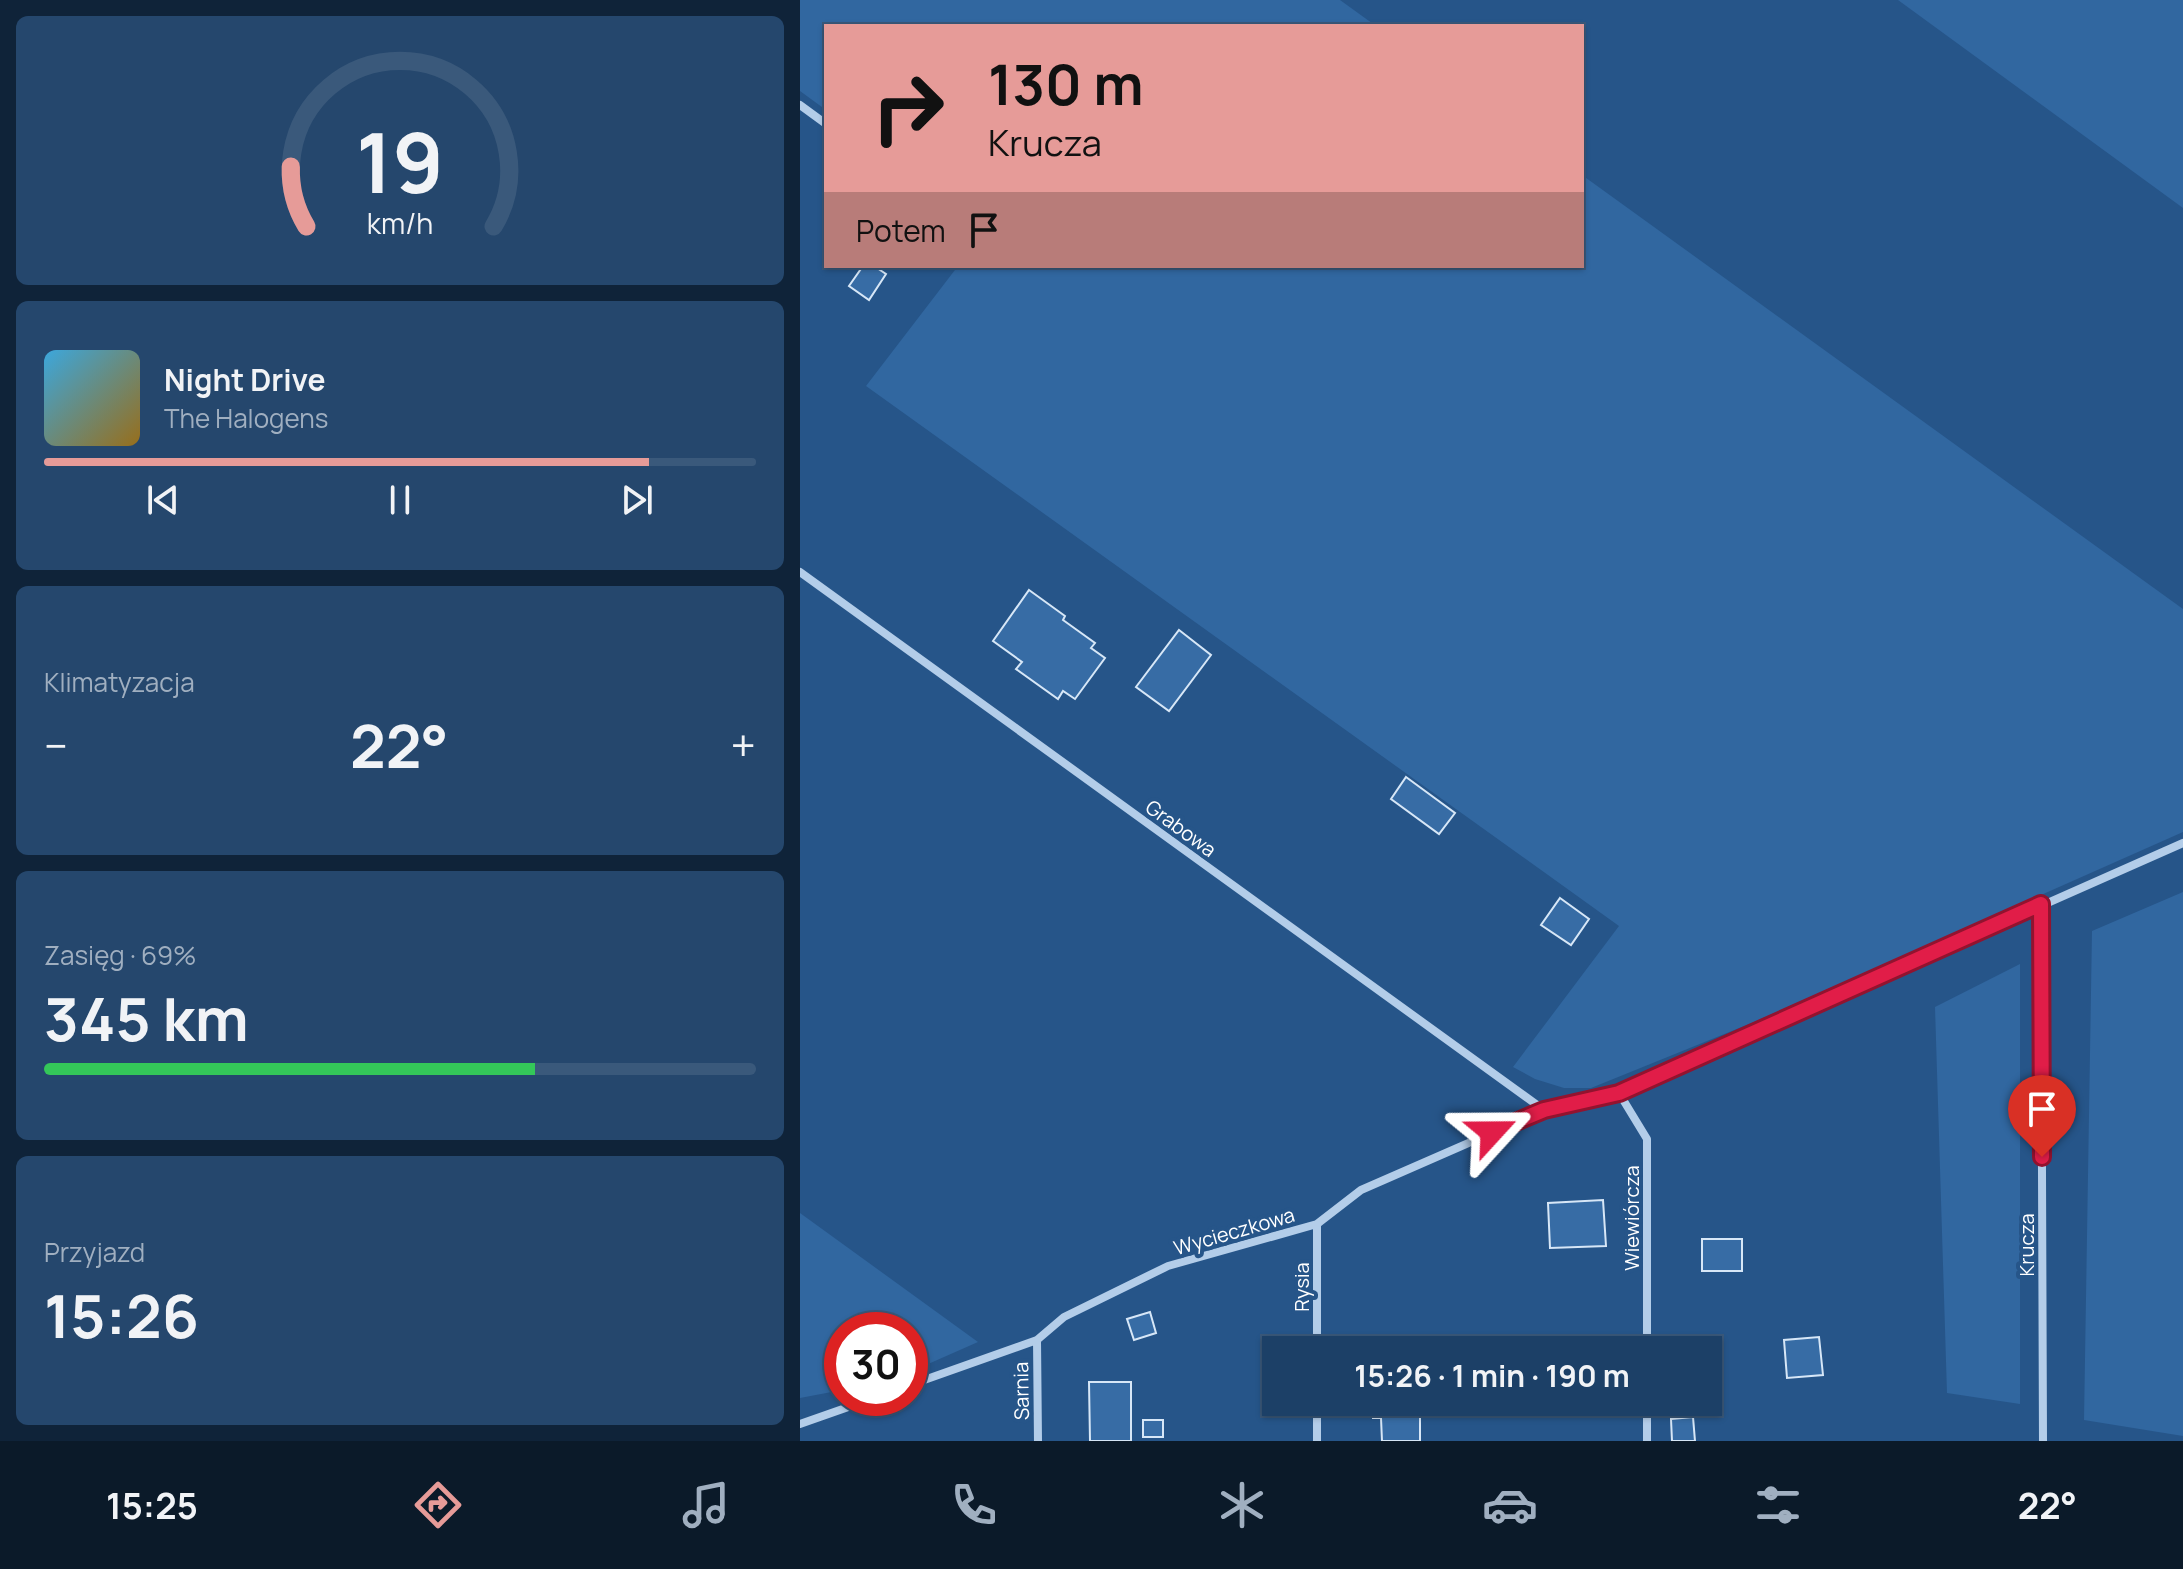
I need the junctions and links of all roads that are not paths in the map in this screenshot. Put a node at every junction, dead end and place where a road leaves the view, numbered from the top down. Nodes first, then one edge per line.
1 (800, 105) edge
2 (824, 123) edge
3 (800, 572) edge
4 (2183, 843) edge
5 (2041, 904) junction
6 (1619, 1093) junction
7 (1544, 1110) junction
8 (1317, 1224) junction
9 (1317, 1336) edge
10 (1647, 1336) edge
11 (1037, 1340) junction
12 (928, 1379) edge
13 (824, 1416) edge
14 (1317, 1416) edge
15 (1647, 1416) edge
16 (800, 1424) edge
17 (1038, 1441) edge
18 (1317, 1441) edge
19 (1647, 1441) edge
20 (2043, 1441) edge

1 - 2 street
3 - 7 street, Grabowa
4 - 5 street, Wycieczkowa
5 - 6 street, Wycieczkowa
5 - 20 street, Krucza
6 - 7 street, Wycieczkowa
6 - 10 street, Wiewiórcza
7 - 8 street, Wycieczkowa
8 - 9 street, Rysia
8 - 11 street, Wycieczkowa
11 - 12 street, Wycieczkowa
11 - 17 street, Sarnia
13 - 16 street
14 - 18 street
15 - 19 street

